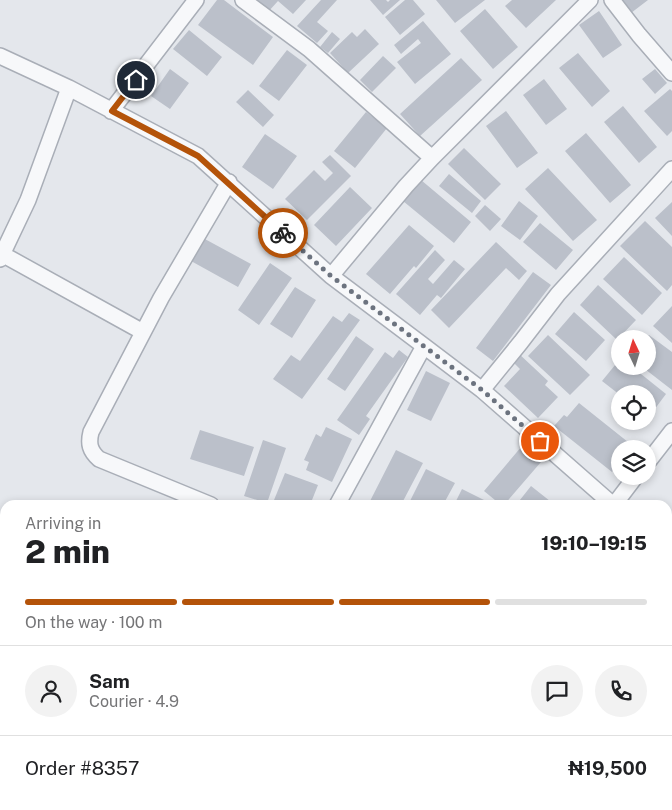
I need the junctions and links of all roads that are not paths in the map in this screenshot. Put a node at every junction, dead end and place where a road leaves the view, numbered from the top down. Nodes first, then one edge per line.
1 (196, 0) edge
2 (243, 0) edge
3 (590, 0) edge
4 (612, 0) edge
5 (0, 56) edge
6 (672, 73) edge
7 (69, 88) junction
8 (112, 111) junction
9 (432, 158) junction
10 (672, 169) edge
11 (229, 182) junction
12 (1, 256) edge
13 (331, 276) junction
14 (143, 332) junction
15 (424, 346) junction
16 (482, 390) junction
17 (672, 431) edge
18 (656, 452) edge
19 (629, 485) edge
20 (199, 500) edge
21 (341, 500) edge
22 (607, 500) edge
23 (617, 500) edge

1 - 8 street
2 - 9 street
3 - 9 street
4 - 6 street
5 - 7 street
7 - 8 street
7 - 12 street
8 - 11 street
9 - 13 street
10 - 16 street
11 - 13 street
11 - 14 street
12 - 14 street
13 - 15 street
14 - 20 street
15 - 16 street
15 - 21 street
16 - 22 street
17 - 18 street
19 - 23 street

